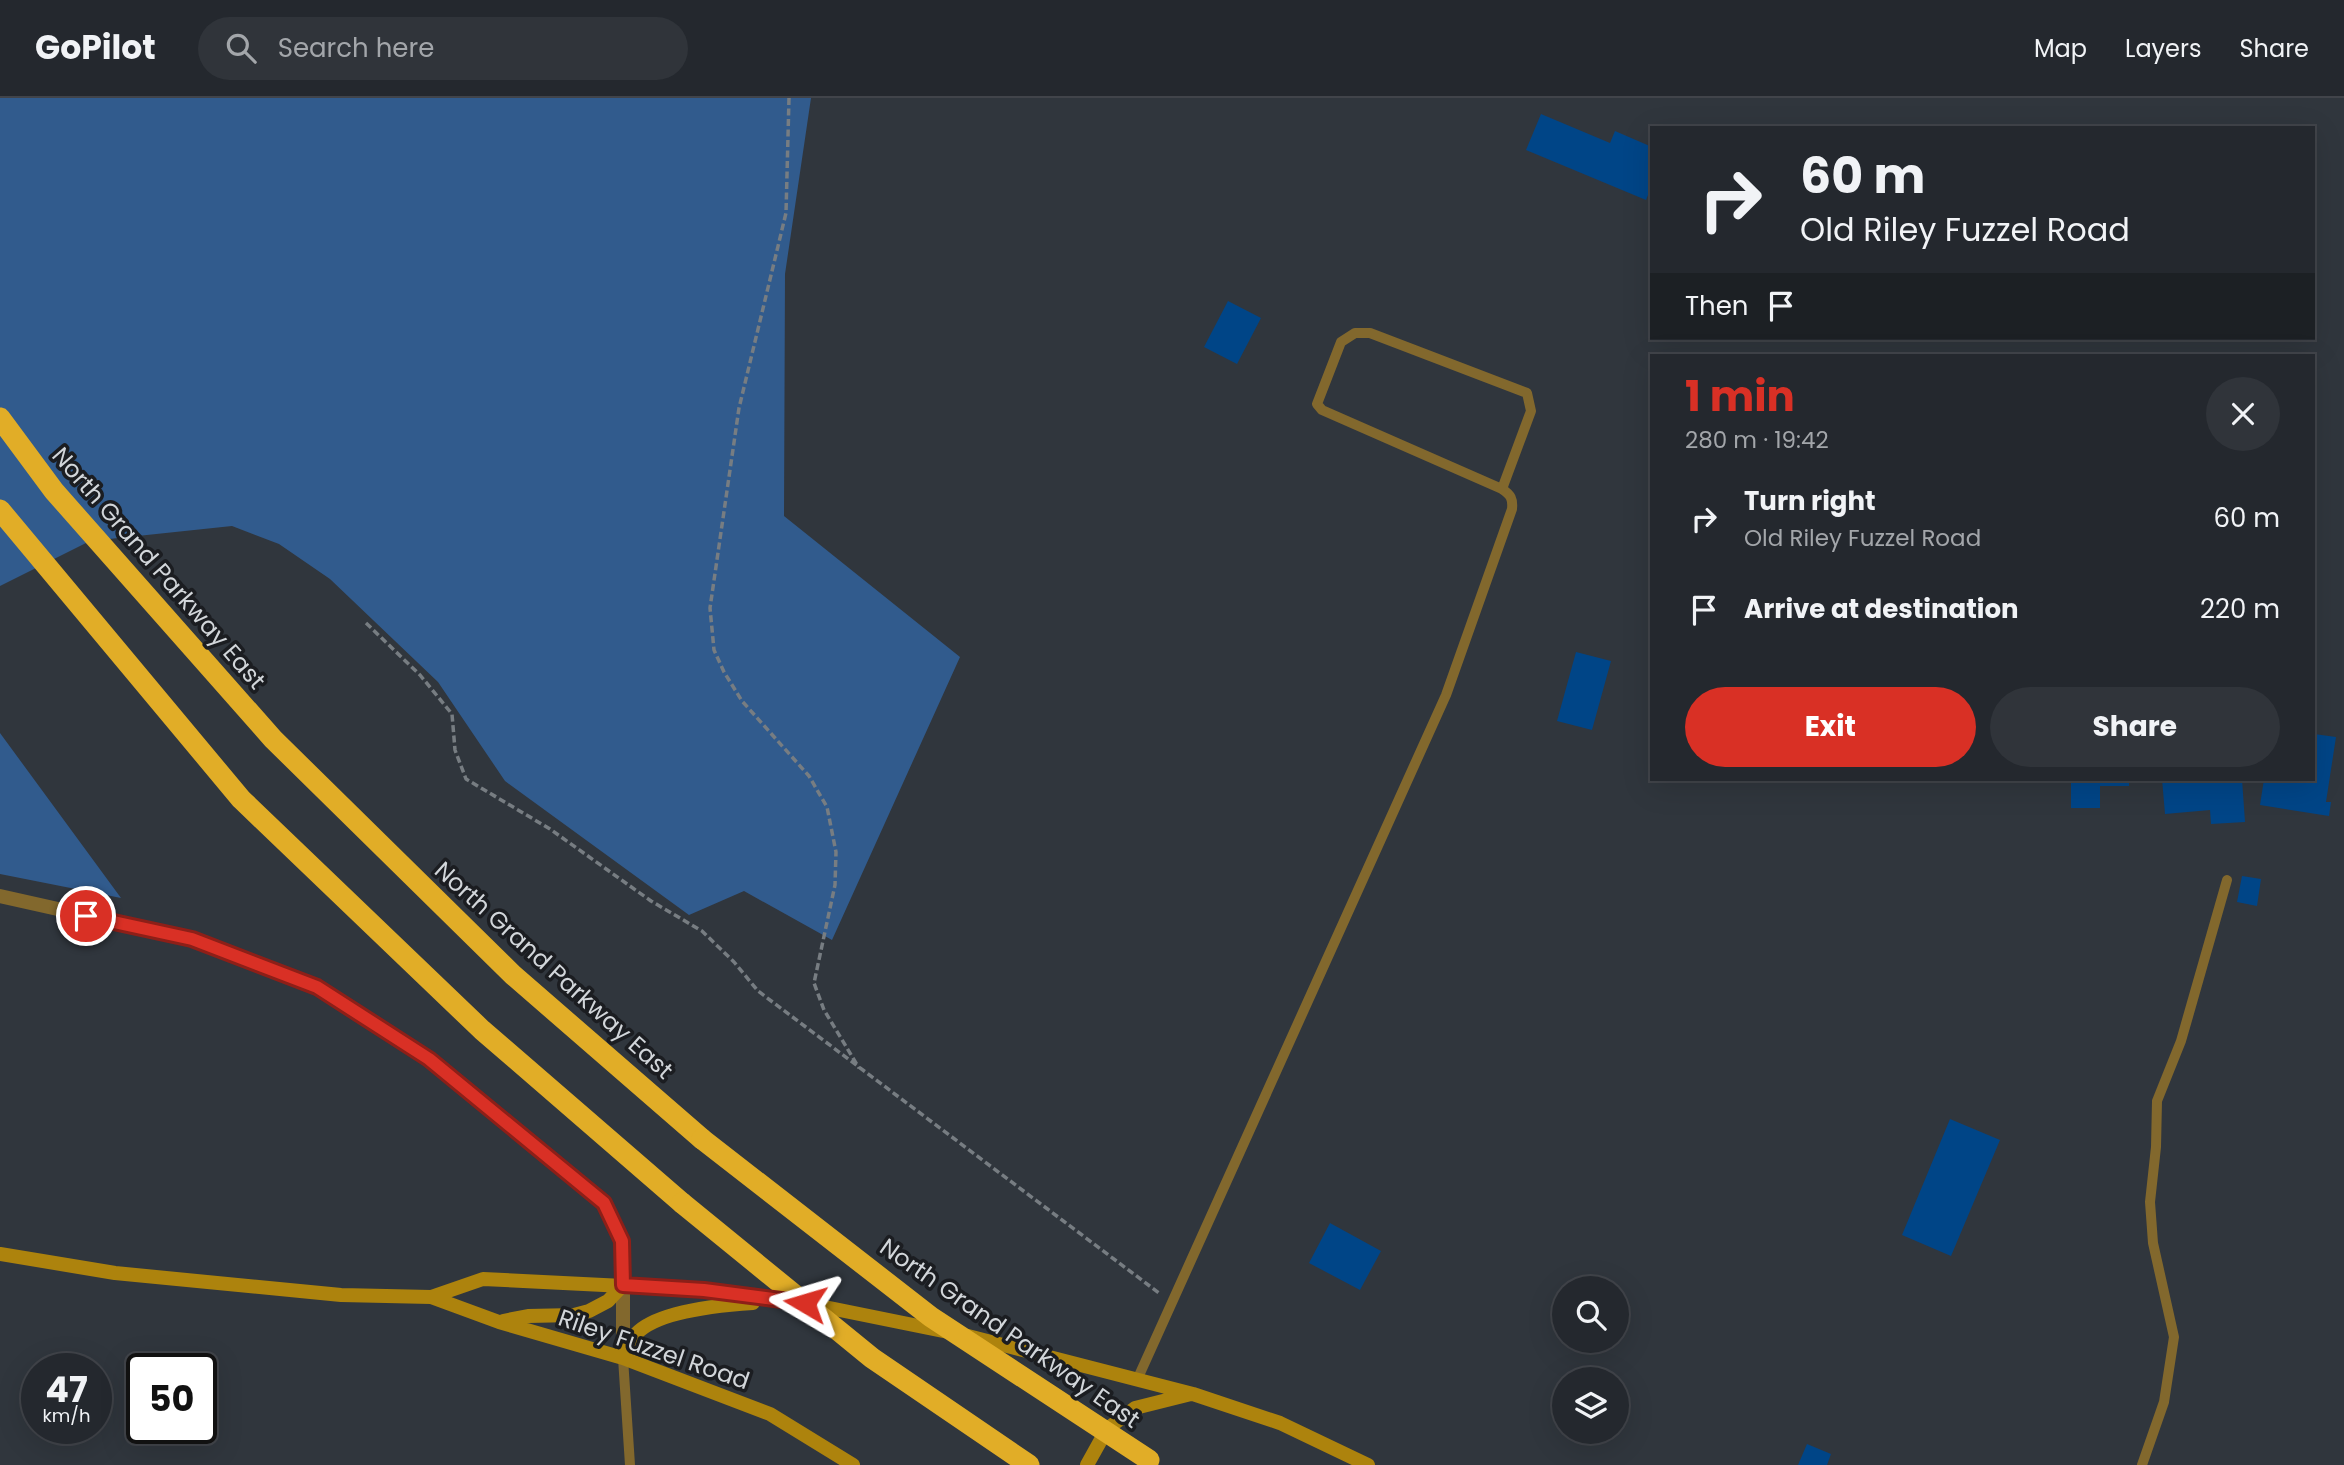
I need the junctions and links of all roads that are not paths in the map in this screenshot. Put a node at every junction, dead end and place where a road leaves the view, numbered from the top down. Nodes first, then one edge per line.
1 (0, 418) edge
2 (1502, 489) junction
3 (0, 510) edge
4 (2227, 880) dead end
5 (0, 896) edge
6 (0, 1254) edge
7 (623, 1285) junction
8 (431, 1297) junction
9 (785, 1300) junction
10 (499, 1322) junction
11 (622, 1358) junction
12 (1137, 1380) junction
13 (1193, 1394) junction
14 (1153, 1462) edge
15 (630, 1465) edge
16 (853, 1465) edge
17 (1029, 1465) edge
18 (1087, 1465) edge
19 (1368, 1465) edge
20 (2143, 1465) edge

1 - 14 highway, North Grand Parkway East, bridge
2 - 2 lane
2 - 12 lane
3 - 17 highway, bridge
4 - 20 lane
5 - 7 street
6 - 8 main road, Riley Fuzzel Road
7 - 8 main road, Riley Fuzzel Road
7 - 9 main road, Riley Fuzzel Road
7 - 10 main road
7 - 11 street
8 - 10 main road, Riley Fuzzel Road
9 - 11 main road
9 - 12 main road, Riley Fuzzel Road
10 - 11 main road, Riley Fuzzel Road
11 - 15 lane
11 - 16 main road, Riley Fuzzel Road
12 - 13 main road, Riley Fuzzel Road
13 - 18 main road
13 - 19 main road

